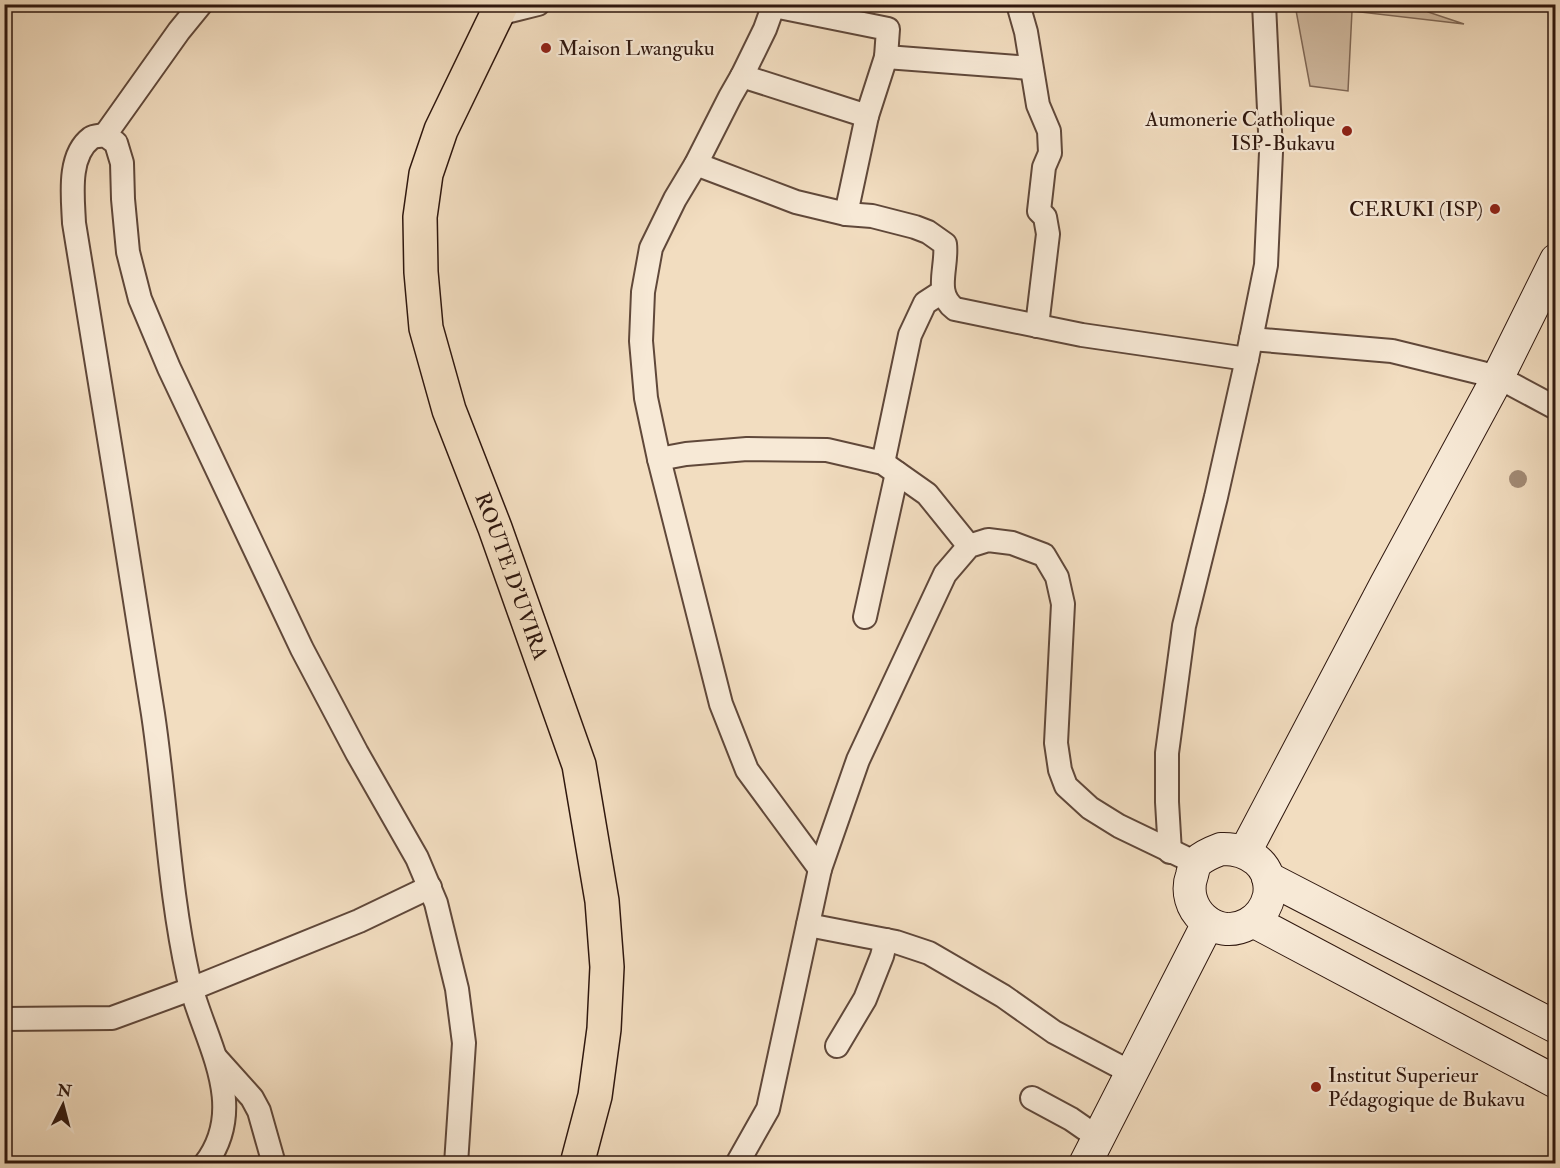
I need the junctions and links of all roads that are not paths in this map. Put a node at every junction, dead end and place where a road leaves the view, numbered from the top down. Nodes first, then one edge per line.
1 (201, 4) edge
2 (538, 4) edge
3 (1018, 4) edge
4 (1264, 4) edge
5 (774, 5) edge
6 (500, 9) edge
7 (886, 57) junction
8 (1031, 68) junction
9 (742, 76) junction
10 (867, 116) junction
11 (105, 135) junction
12 (696, 164) junction
13 (846, 214) junction
14 (1556, 260) edge
15 (942, 292) junction
16 (1037, 326) junction
17 (1250, 349) junction
18 (1498, 377) junction
19 (1556, 408) edge
20 (659, 459) junction
21 (890, 468) junction
22 (969, 546) junction
23 (865, 617) dead end
24 (1245, 852) junction
25 (1183, 857) junction
26 (820, 869) junction
27 (1268, 878) junction
28 (429, 887) junction
29 (1253, 921) junction
30 (1208, 923) junction
31 (808, 925) junction
32 (886, 940) junction
33 (191, 989) junction
34 (4, 1019) edge
35 (1556, 1027) edge
36 (837, 1046) dead end
37 (216, 1058) junction
38 (1130, 1072) junction
39 (1556, 1082) edge
40 (1032, 1098) dead end
41 (1091, 1150) edge
42 (205, 1164) edge
43 (274, 1164) edge
44 (456, 1164) edge
45 (577, 1164) edge
46 (737, 1164) edge

1 - 11 street
2 - 6 street
3 - 8 street
4 - 17 street
5 - 7 street
5 - 9 street
6 - 45 main road, ROUTE D'UVIRA
7 - 8 street
7 - 10 street
8 - 16 street
9 - 10 street
9 - 12 street
10 - 13 street
11 - 28 street
11 - 33 street
12 - 13 street
12 - 20 street
13 - 15 street
14 - 18 street
15 - 16 street
15 - 21 street
16 - 17 street
17 - 18 street
17 - 25 street
18 - 19 street
18 - 24 street
20 - 21 street
20 - 26 street
21 - 22 street
21 - 23 street
22 - 25 street
22 - 26 street
24 - 25 street
24 - 27 street
25 - 30 street
26 - 31 street
27 - 29 street
27 - 35 street
28 - 33 street
28 - 44 street
29 - 30 street
29 - 39 street
30 - 38 street
31 - 32 street
31 - 46 street
32 - 36 street
32 - 38 street
33 - 34 street
33 - 37 street
37 - 42 street
37 - 43 street
38 - 41 street
40 - 41 street

